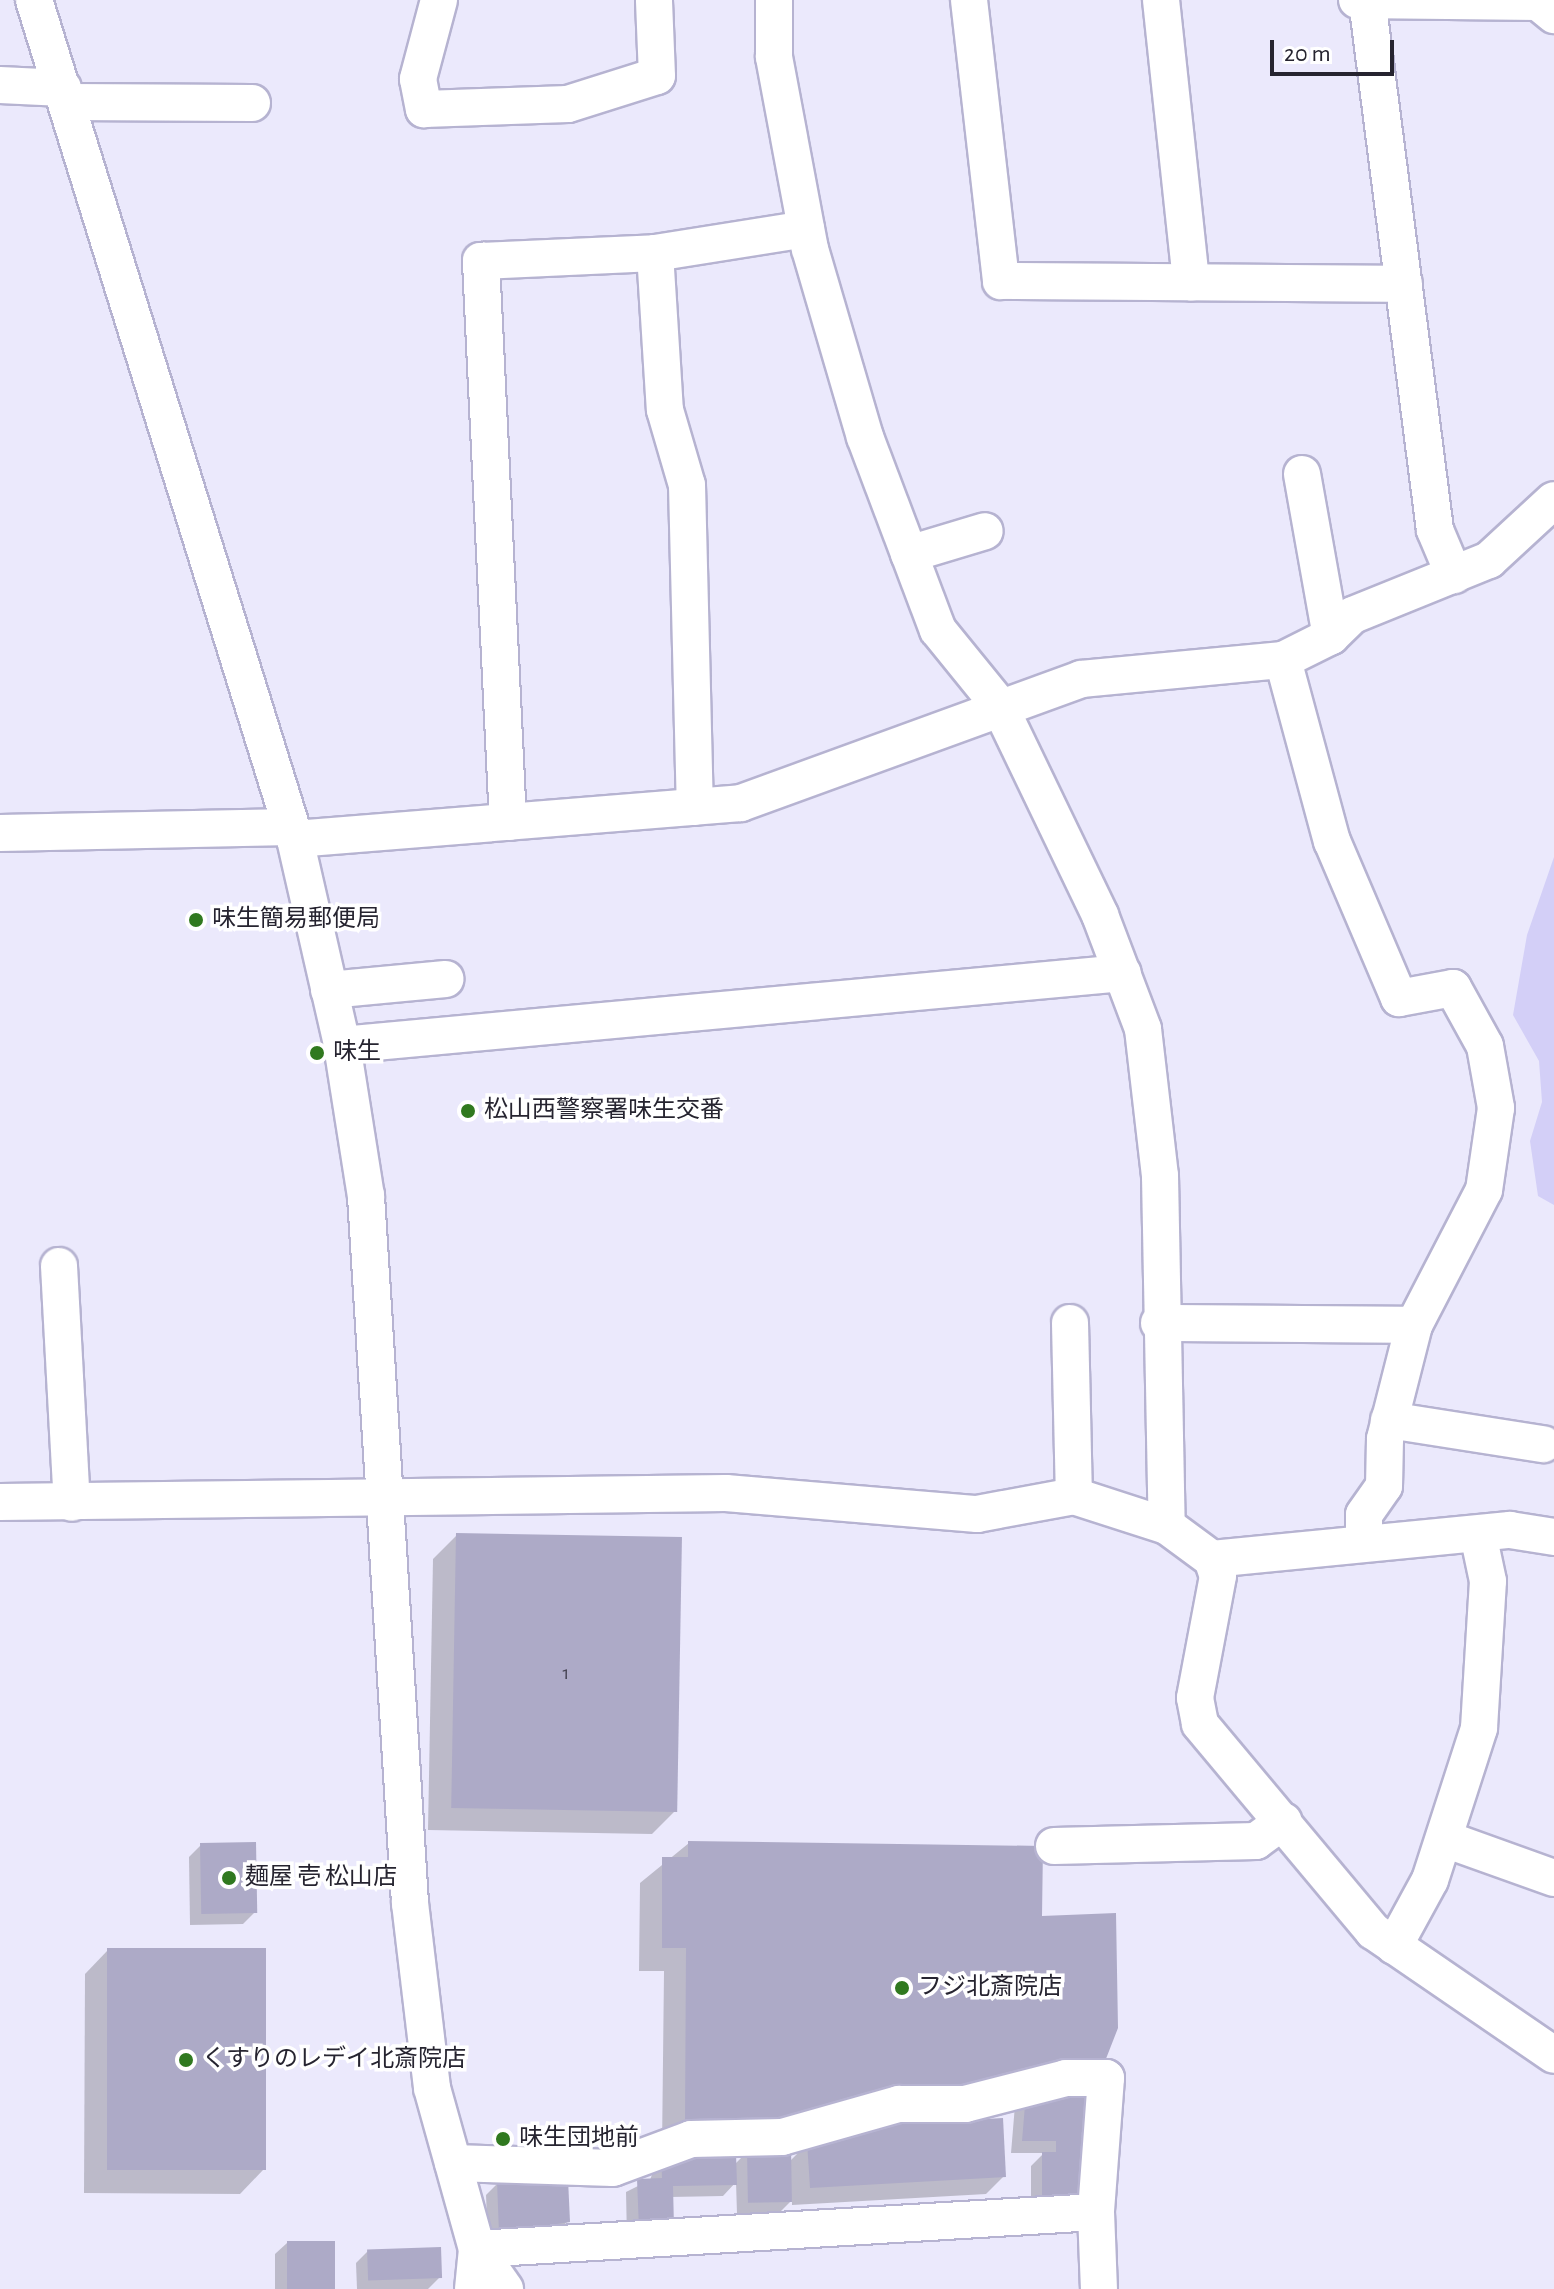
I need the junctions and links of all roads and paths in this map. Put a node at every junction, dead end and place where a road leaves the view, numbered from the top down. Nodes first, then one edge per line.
1 (34, 0) edge
2 (439, 0) edge
3 (654, 0) edge
4 (774, 0) edge
5 (969, 0) edge
6 (1161, 0) edge
7 (1357, 0) edge
8 (1367, 0) edge
9 (1554, 15) edge
10 (0, 85) edge
11 (66, 95) junction
12 (252, 103) dead end
13 (806, 229) junction
14 (655, 253) junction
15 (1191, 282) junction
16 (1404, 284) junction
17 (1302, 474) dead end
18 (1554, 500) edge
19 (985, 531) dead end
20 (909, 554) junction
21 (1454, 575) junction
22 (1331, 636) junction
23 (1283, 660) junction
24 (999, 705) junction
25 (695, 807) junction
26 (508, 822) junction
27 (0, 833) edge
28 (293, 833) junction
29 (1123, 973) junction
30 (445, 979) dead end
31 (329, 990) junction
32 (342, 1045) junction
33 (59, 1266) dead end
34 (1070, 1323) dead end
35 (1159, 1323) junction
36 (1414, 1325) junction
37 (1389, 1420) junction
38 (1543, 1444) dead end
39 (1074, 1496) junction
40 (389, 1500) junction
41 (0, 1502) edge
42 (72, 1503) junction
43 (1167, 1526) junction
44 (1478, 1534) junction
45 (1554, 1537) edge
46 (1364, 1540) junction
47 (1212, 1559) junction
48 (1284, 1821) junction
49 (1445, 1839) junction
50 (1054, 1846) dead end
51 (1554, 1878) edge
52 (1394, 1946) junction
53 (1554, 2055) edge
54 (453, 2163) junction
55 (1096, 2212) junction
56 (477, 2249) junction
57 (473, 2289) edge
58 (505, 2289) edge
59 (1099, 2289) edge

1 - 11 street
2 - 3 street
4 - 13 street
5 - 15 street
6 - 15 street
7 - 8 street
8 - 9 street
8 - 16 street
10 - 11 street
11 - 12 street
11 - 28 street
13 - 14 street
13 - 20 street
14 - 25 street
14 - 26 street
15 - 16 street
16 - 21 street
17 - 22 street
18 - 21 street
19 - 20 street
20 - 24 street
21 - 22 street
22 - 23 street
23 - 24 street
23 - 36 street
24 - 25 street
24 - 29 street
25 - 26 street
26 - 28 street
27 - 28 street
28 - 31 street
29 - 32 street
29 - 35 street
30 - 31 street
31 - 32 street
32 - 40 street
33 - 42 street
34 - 39 street
35 - 36 street
35 - 43 street
36 - 37 street
37 - 38 street
37 - 46 street
39 - 40 street
39 - 43 street
40 - 42 street
40 - 54 street
41 - 42 street
43 - 47 street
44 - 45 street
44 - 46 street
44 - 49 street
46 - 47 street
47 - 48 street
48 - 50 street
48 - 52 street
49 - 51 street
49 - 52 street
52 - 53 street
54 - 55 street
54 - 56 street
55 - 56 street
55 - 59 street
56 - 57 street
56 - 58 street

